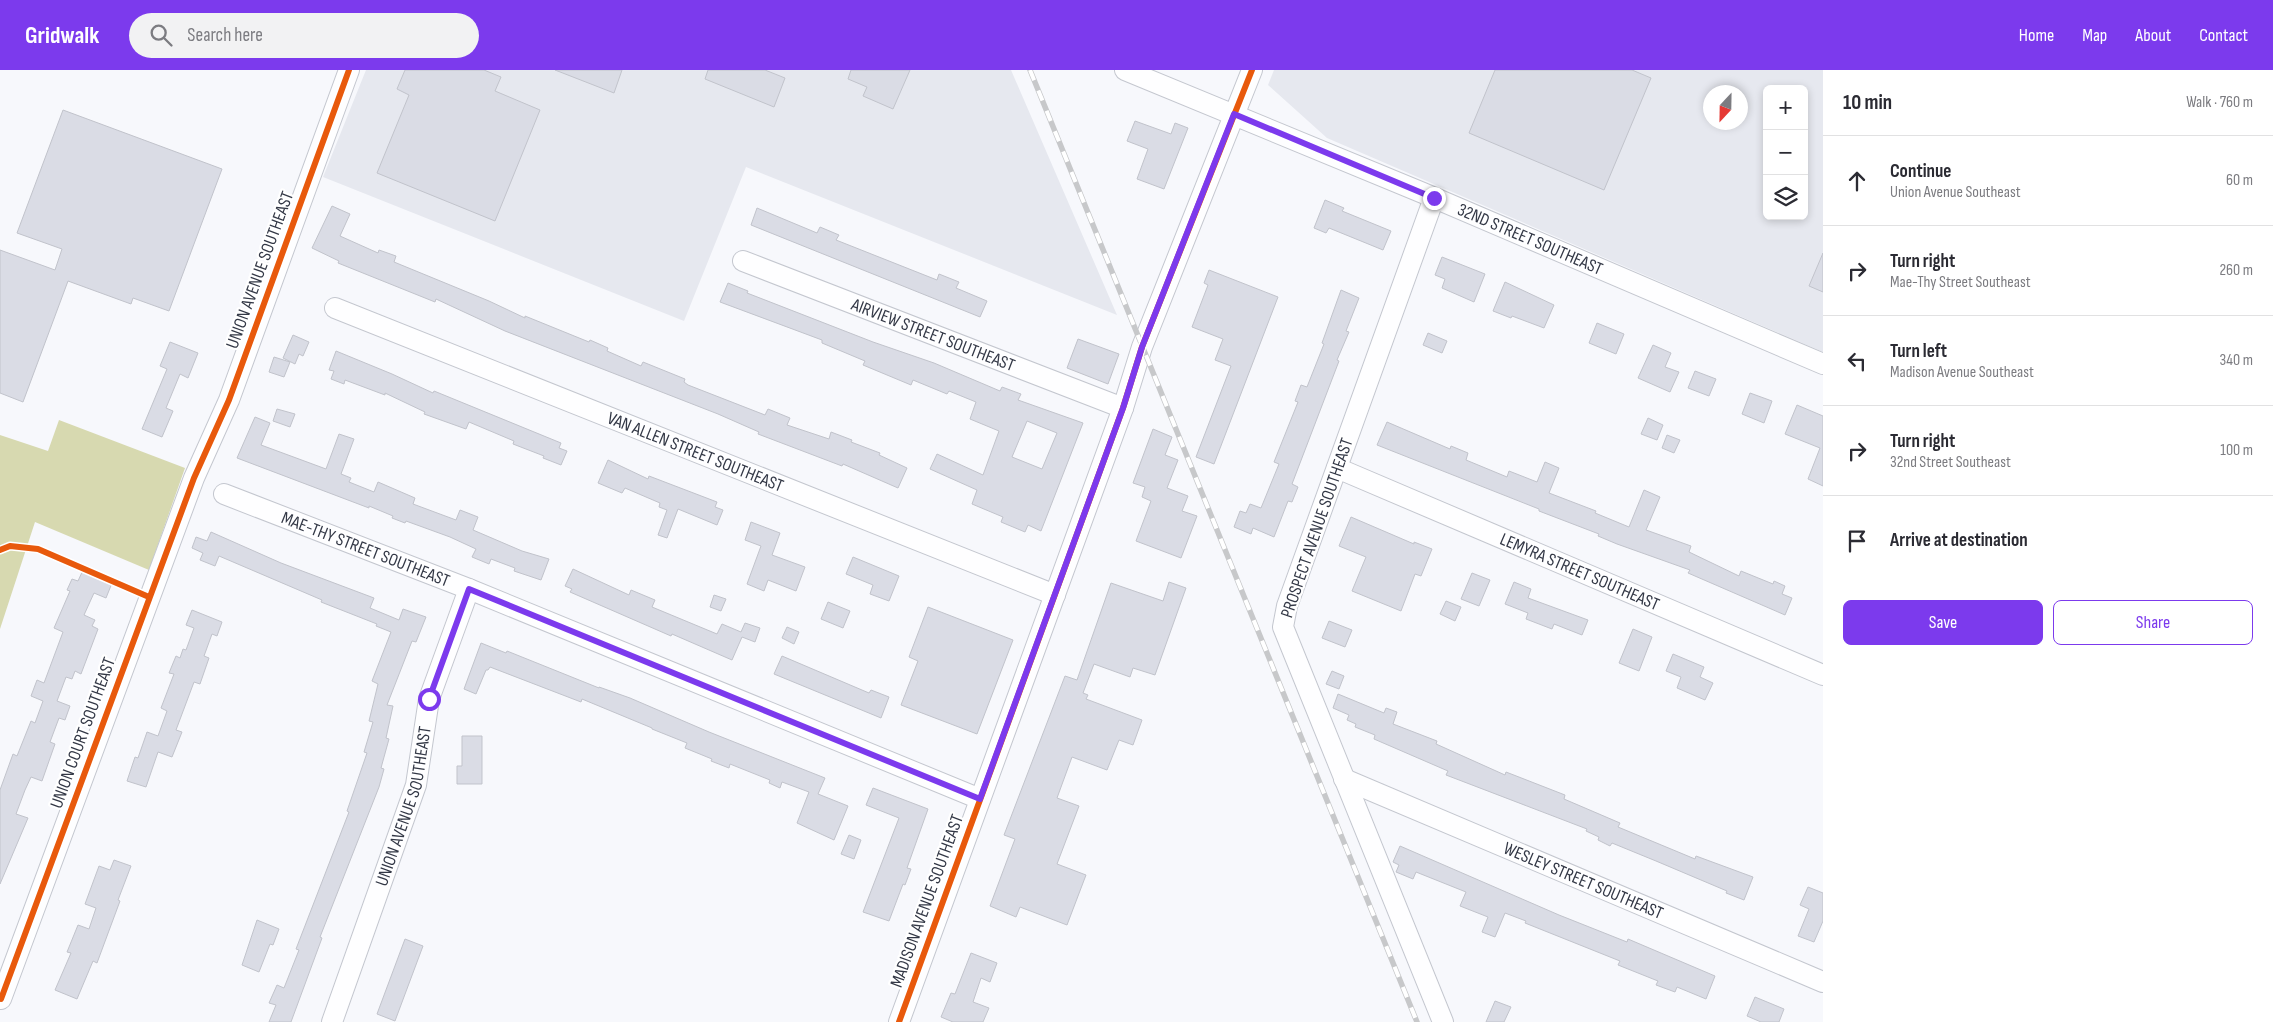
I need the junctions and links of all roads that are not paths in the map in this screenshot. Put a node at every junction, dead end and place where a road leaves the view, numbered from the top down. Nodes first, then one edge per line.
1 (349, 70) edge
2 (1125, 70) edge
3 (1252, 70) edge
4 (1234, 114) junction
5 (1434, 198) junction
6 (743, 261) dead end
7 (335, 308) dead end
8 (1823, 364) edge
9 (1123, 408) junction
10 (1337, 468) junction
11 (194, 478) joint
12 (224, 494) dead end
13 (469, 589) junction
14 (1055, 595) junction
15 (1823, 675) edge
16 (1344, 779) junction
17 (980, 799) junction
18 (1823, 982) edge
19 (1, 999) dead end
20 (332, 1022) edge
21 (899, 1022) edge
22 (1442, 1022) edge

1 - 11 street, UNION AVENUE SOUTHEAST
2 - 4 street, 32ND STREET SOUTHEAST
3 - 4 street, MADISON AVENUE SOUTHEAST
4 - 5 street, 32ND STREET SOUTHEAST
4 - 9 street, MADISON AVENUE SOUTHEAST
5 - 8 street, 32ND STREET SOUTHEAST
5 - 10 street, PROSPECT AVENUE SOUTHEAST
6 - 9 street, AIRVIEW STREET SOUTHEAST
7 - 14 street, VAN ALLEN STREET SOUTHEAST
9 - 14 street, MADISON AVENUE SOUTHEAST
10 - 15 street, LEMYRA STREET SOUTHEAST
10 - 16 street, PROSPECT AVENUE SOUTHEAST
11 - 19 street, UNION COURT SOUTHEAST
12 - 13 street, MAE-THY STREET SOUTHEAST
13 - 17 street, MAE-THY STREET SOUTHEAST
13 - 20 street, UNION AVENUE SOUTHEAST
14 - 17 street, MADISON AVENUE SOUTHEAST
16 - 18 street, WESLEY STREET SOUTHEAST
16 - 22 street, PROSPECT AVENUE SOUTHEAST
17 - 21 street, MADISON AVENUE SOUTHEAST

